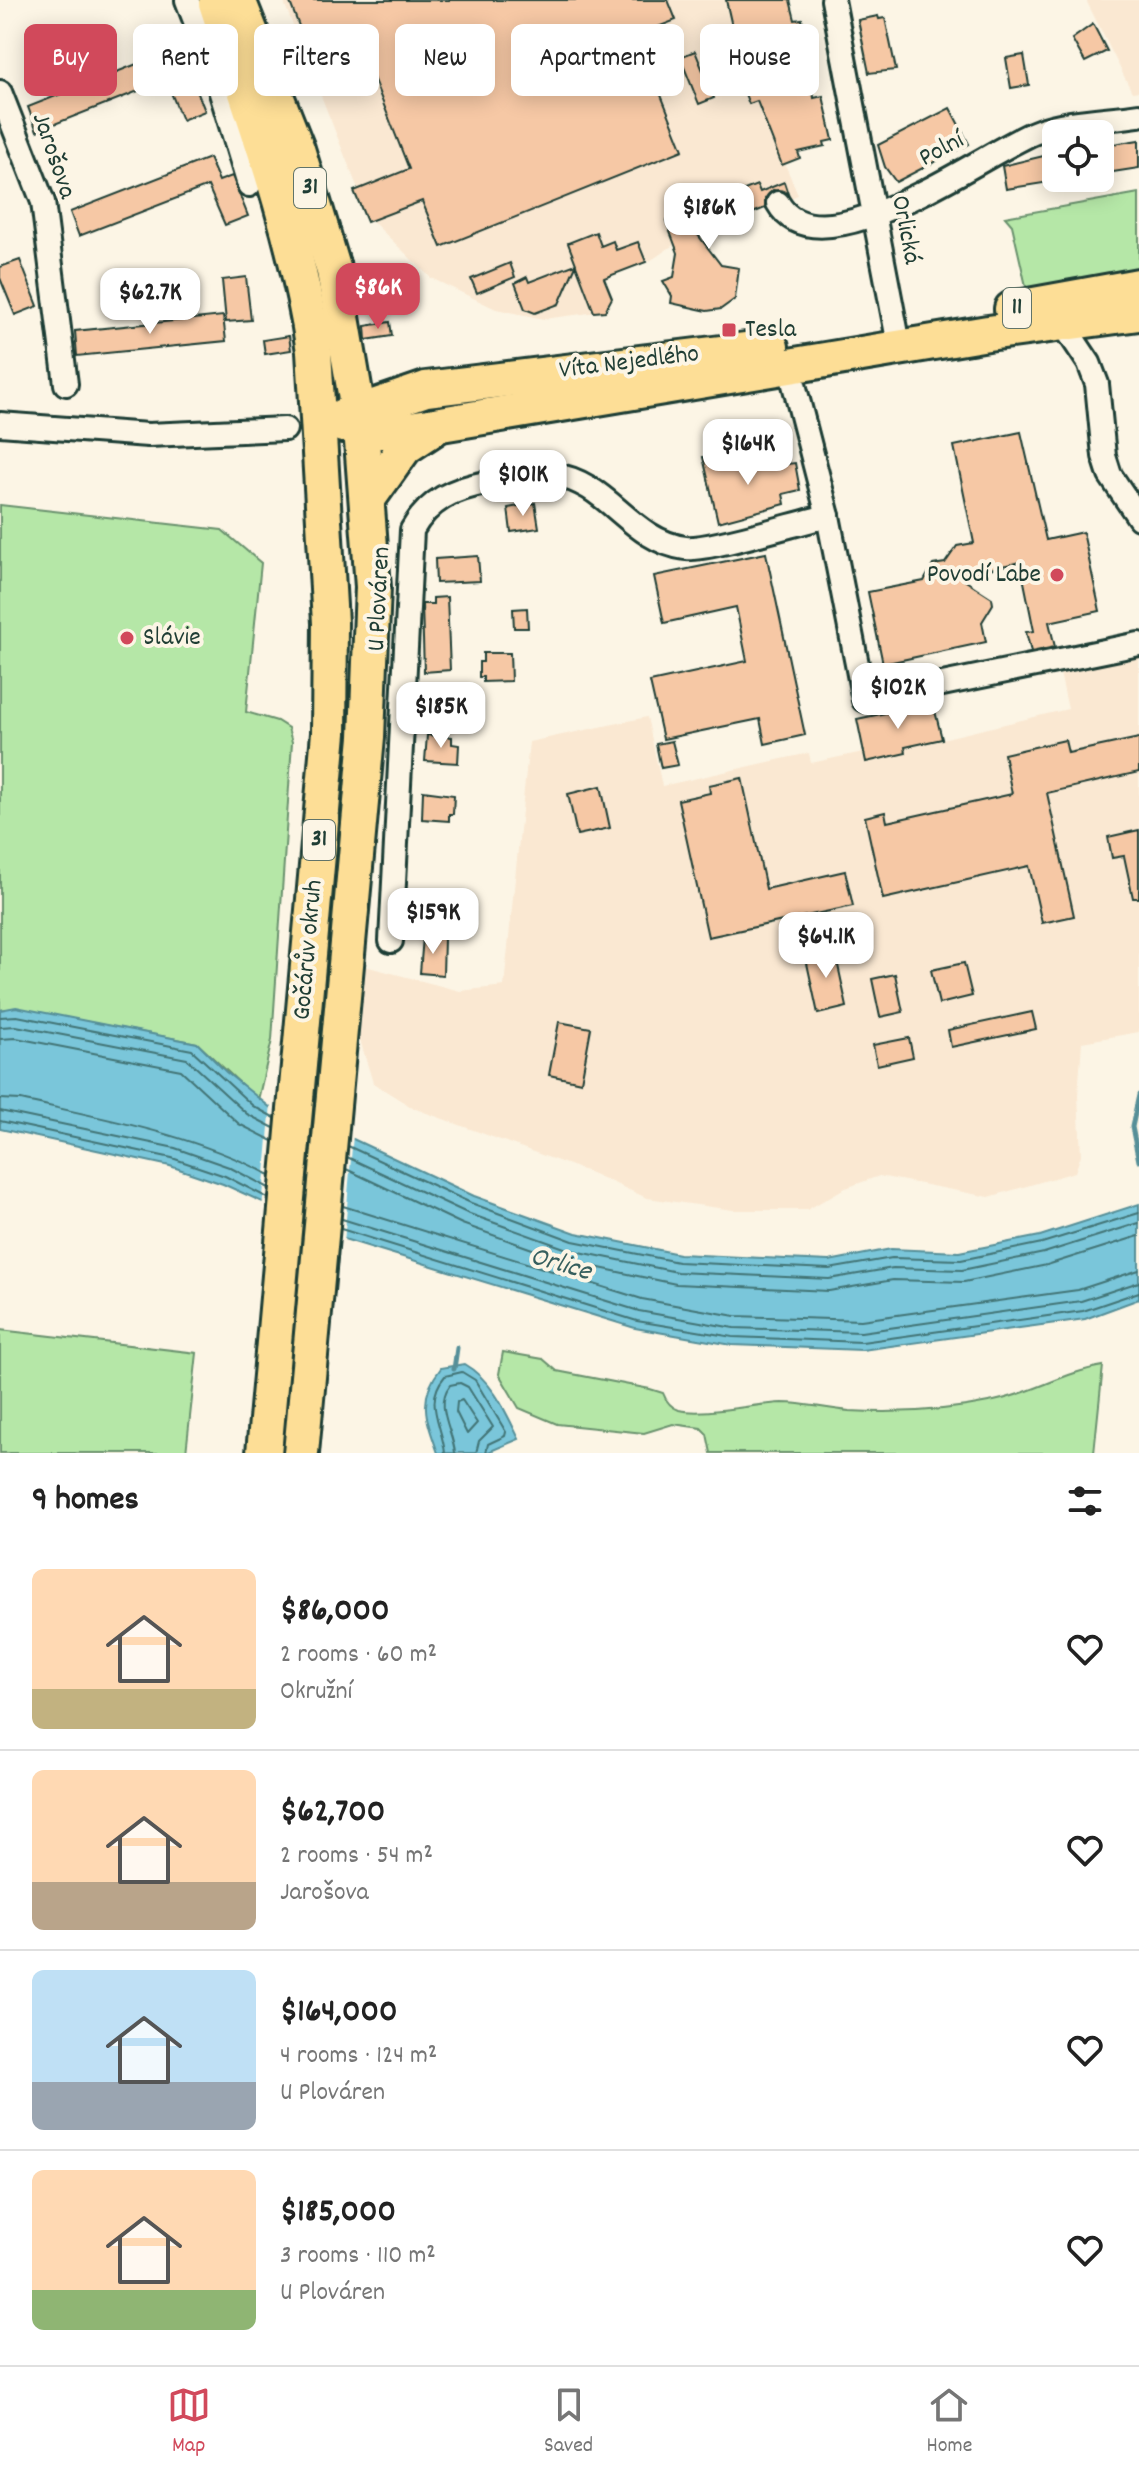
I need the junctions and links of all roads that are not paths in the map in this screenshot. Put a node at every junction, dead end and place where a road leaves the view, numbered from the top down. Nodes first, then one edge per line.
1 (187, 0) edge
2 (215, 0) edge
3 (238, 0) edge
4 (833, 0) edge
5 (0, 92) edge
6 (1139, 115) edge
7 (249, 185) dead end
8 (778, 203) dead end
9 (874, 217) junction
10 (1139, 286) edge
11 (1139, 313) edge
12 (1063, 324) junction
13 (896, 329) junction
14 (348, 337) junction
15 (314, 351) junction
16 (789, 365) junction
17 (66, 384) dead end
18 (417, 392) junction
19 (356, 420) junction
20 (446, 423) junction
21 (0, 424) edge
22 (285, 429) dead end
23 (322, 476) junction
24 (368, 499) junction
25 (828, 516) junction
26 (1139, 518) edge
27 (1139, 644) edge
28 (391, 941) dead end
29 (264, 1453) edge
30 (301, 1453) edge

1 - 7 street
2 - 15 main road, 31
3 - 14 main road, 31
4 - 9 street, Orlická
5 - 17 street, Jarošova
6 - 9 street, Polní
8 - 9 street, Polní
9 - 13 street, Orlická
10 - 13 main road, Víta Nejedlého / 11
11 - 12 main road, Víta Nejedlého / 11
12 - 16 main road, Víta Nejedlého / 11
12 - 26 street
13 - 18 main road, Víta Nejedlého / 11
14 - 18 main road
14 - 19 main road, 31
15 - 19 main road
15 - 23 main road, Gočárův okruh / 31
16 - 20 main road, Víta Nejedlého / 11
16 - 25 street
18 - 19 main road, Víta Nejedlého
19 - 20 main road, Víta Nejedlého / 11
19 - 23 main road
19 - 24 main road, Gočárův okruh / 31
20 - 24 main road
21 - 22 street
23 - 29 main road, Gočárův okruh / 31
24 - 30 main road, Gočárův okruh / 31
25 - 27 street
25 - 28 street, U Plováren

